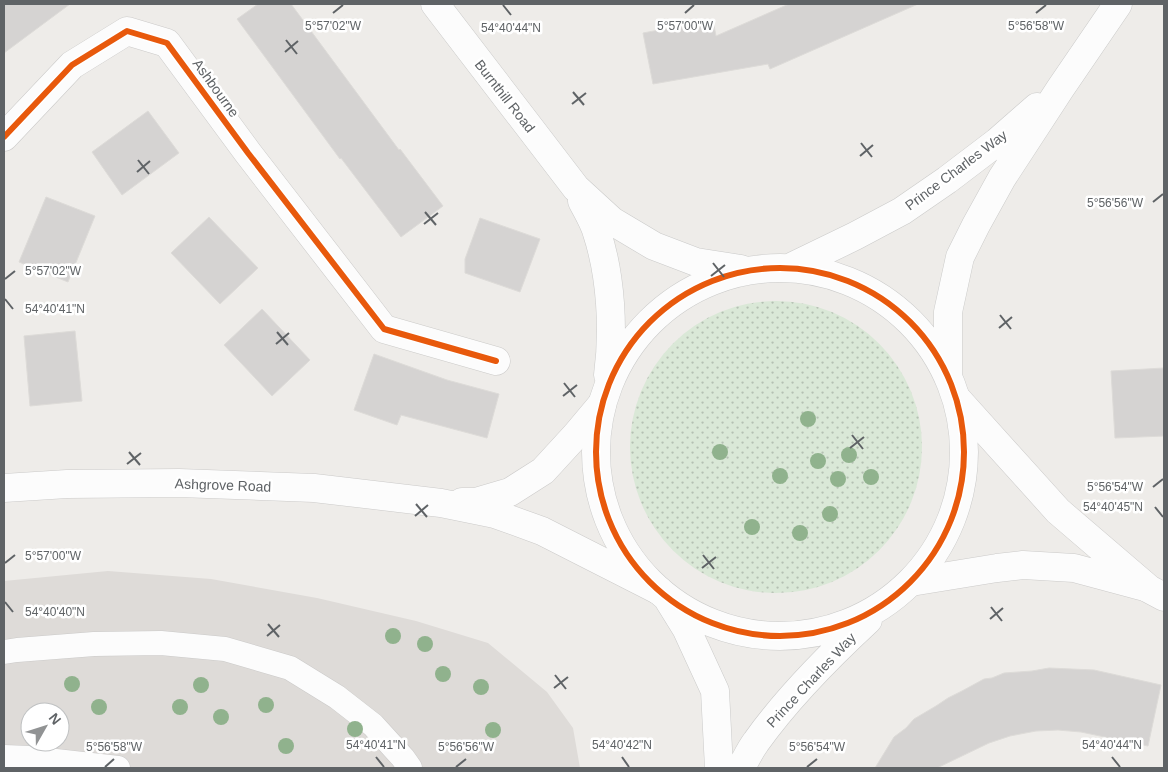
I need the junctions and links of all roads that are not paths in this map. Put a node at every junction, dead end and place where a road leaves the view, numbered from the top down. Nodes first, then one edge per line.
1 (434, 4) edge
2 (1118, 4) edge
3 (1060, 89) junction
4 (4, 137) edge
5 (576, 188) junction
6 (791, 267) junction
7 (744, 270) junction
8 (496, 361) dead end
9 (952, 387) junction
10 (604, 395) junction
11 (4, 488) edge
12 (441, 503) junction
13 (901, 591) junction
14 (662, 593) junction
15 (1157, 593) edge
16 (4, 652) edge
17 (4, 757) edge
18 (118, 768) edge
19 (410, 768) edge
20 (719, 768) edge
21 (740, 768) edge

1 - 5 street, Burnthill Road
2 - 3 street, Prince Charles Way
3 - 6 street, Prince Charles Way
3 - 9 street, Prince Charles Way
4 - 8 street, Ashbourne
5 - 7 street, Burnthill Road
5 - 10 street, Burnthill Road
6 - 7 street
6 - 9 street
7 - 10 street
9 - 13 street
9 - 15 street
10 - 12 street, Ashgrove Road
10 - 14 street, Burnthill Road
11 - 12 street, Ashgrove Road
12 - 14 street, Ashgrove Road
13 - 14 street
13 - 15 street
13 - 21 street, Prince Charles Way
14 - 20 street
16 - 19 lane
17 - 18 lane

